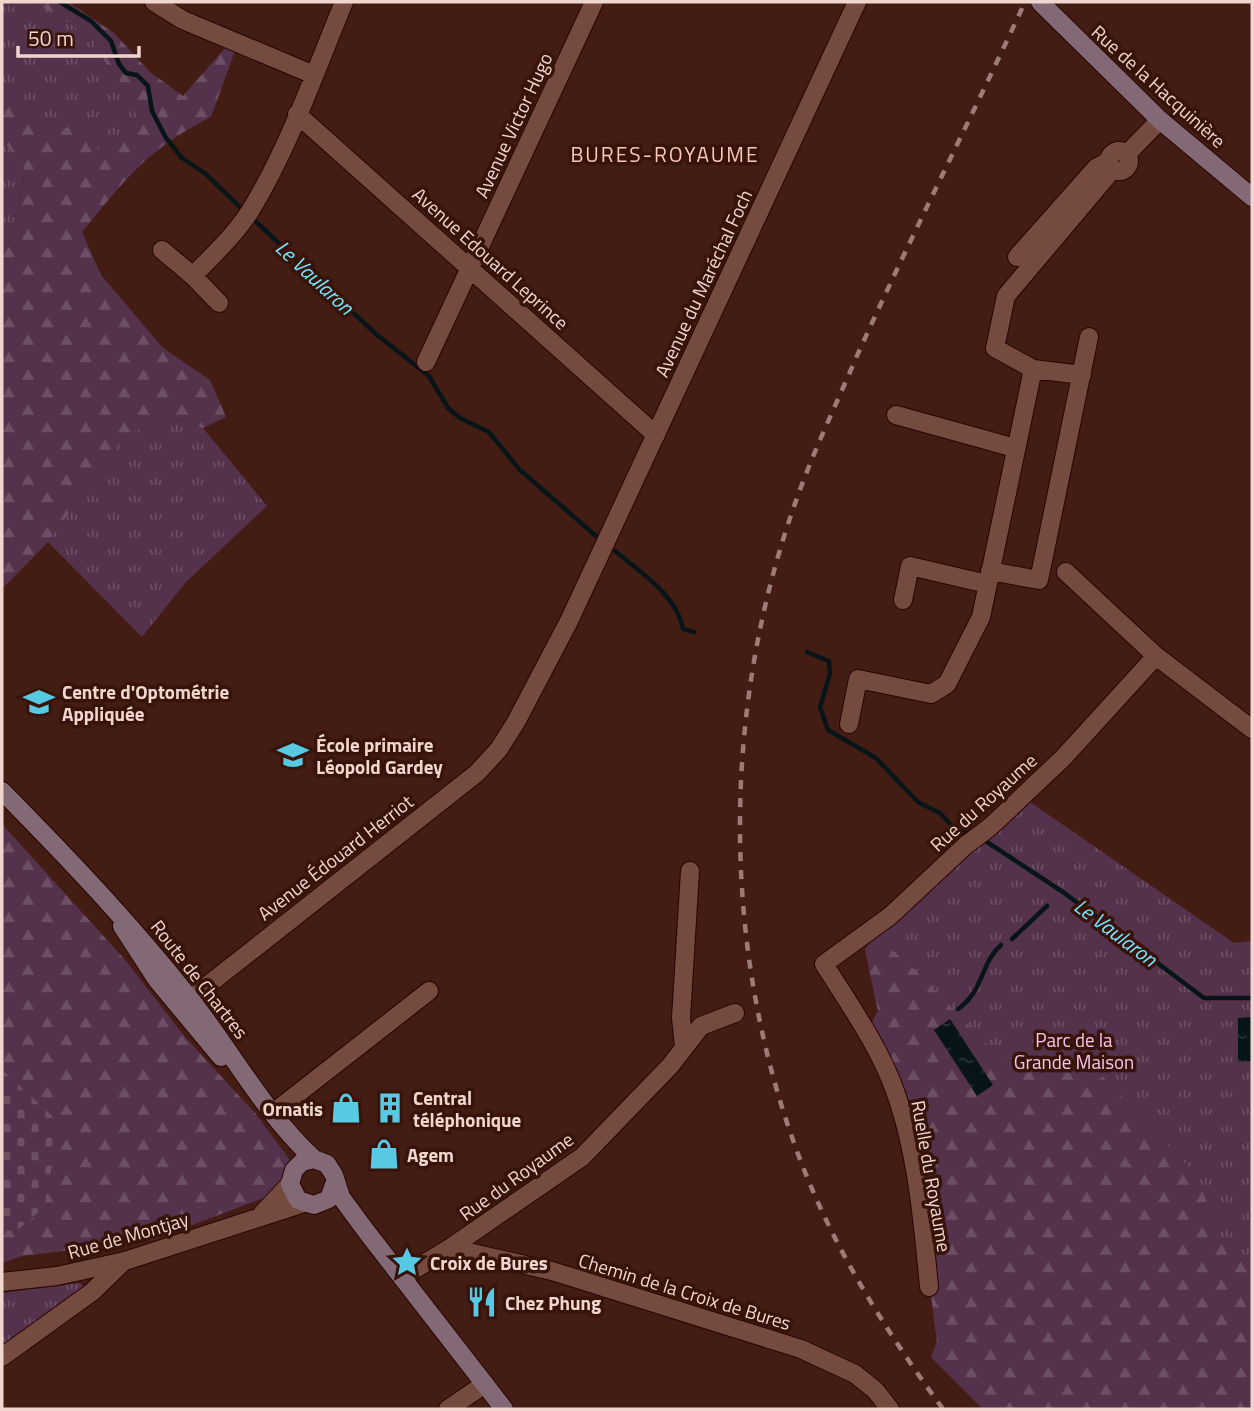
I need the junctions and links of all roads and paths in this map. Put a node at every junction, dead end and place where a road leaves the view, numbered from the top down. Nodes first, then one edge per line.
1 (154, 2) edge
2 (344, 2) edge
3 (594, 2) edge
4 (857, 2) edge
5 (1040, 2) edge
6 (314, 75) junction
7 (297, 114) junction
8 (1160, 120) junction
9 (1116, 161) junction
10 (1252, 197) edge
11 (162, 250) dead end
12 (1017, 257) dead end
13 (469, 266) junction
14 (193, 276) junction
15 (219, 303) dead end
16 (1089, 337) dead end
17 (426, 362) dead end
18 (1033, 369) junction
19 (1082, 375) junction
20 (896, 415) dead end
21 (656, 435) junction
22 (1015, 448) junction
23 (605, 545) joint
24 (1066, 572) dead end
25 (988, 577) junction
26 (903, 600) dead end
27 (1156, 656) junction
28 (849, 724) dead end
29 (1252, 729) edge
30 (2, 791) edge
31 (690, 871) dead end
32 (824, 964) joint
33 (429, 990) dead end
34 (184, 1003) junction
35 (735, 1013) dead end
36 (684, 1046) junction
37 (273, 1113) junction
38 (287, 1134) junction
39 (314, 1159) junction
40 (292, 1177) junction
41 (335, 1182) junction
42 (311, 1204) junction
43 (262, 1214) junction
44 (366, 1231) junction
45 (450, 1248) junction
46 (125, 1261) junction
47 (402, 1278) junction
48 (2, 1282) edge
49 (929, 1287) dead end
50 (2, 1357) edge
51 (485, 1384) junction
52 (448, 1409) edge
53 (504, 1409) edge
54 (890, 1409) edge

1 - 6 street
2 - 6 street
3 - 13 street, Avenue Victor Hugo
4 - 21 street, Avenue du Maréchal Foch
5 - 8 main road, Rue de la Hacquinière
6 - 7 street
7 - 13 street, Avenue Edouard Leprince
7 - 14 street
8 - 9 street
8 - 10 main road, Rue de la Hacquinière
9 - 12 street
9 - 18 street
11 - 14 street
13 - 17 street, Avenue Victor Hugo
13 - 21 street, Avenue Edouard Leprince
14 - 15 street
16 - 19 street
18 - 19 street
18 - 22 street
19 - 25 street
20 - 22 street
21 - 23 street, Avenue du Maréchal Foch
22 - 25 street
23 - 34 street, Avenue Édouard Herriot
24 - 27 street
25 - 26 street
25 - 28 street
27 - 29 street
27 - 32 street, Rue du Royaume
30 - 34 main road, Route de Chartres
31 - 36 street
32 - 49 street, Ruelle du Royaume
33 - 37 street
34 - 37 main road, Route de Chartres
35 - 36 street, Rue du Royaume
36 - 45 street, Rue du Royaume
37 - 38 main road, Route de Chartres
38 - 39 main road, Route de Chartres
38 - 40 main road, Route de Chartres
39 - 40 main road
39 - 41 main road
40 - 42 main road
40 - 43 street, Rue de Montjay
41 - 42 main road
41 - 44 main road
42 - 43 street, Rue de Montjay
42 - 44 main road
43 - 46 street, Rue de Montjay
44 - 47 main road
45 - 47 street, Rue du Royaume
45 - 54 street, Chemin de la Croix de Bures
46 - 48 street, Rue de Montjay
46 - 50 street
47 - 51 main road
51 - 52 street
51 - 53 main road

